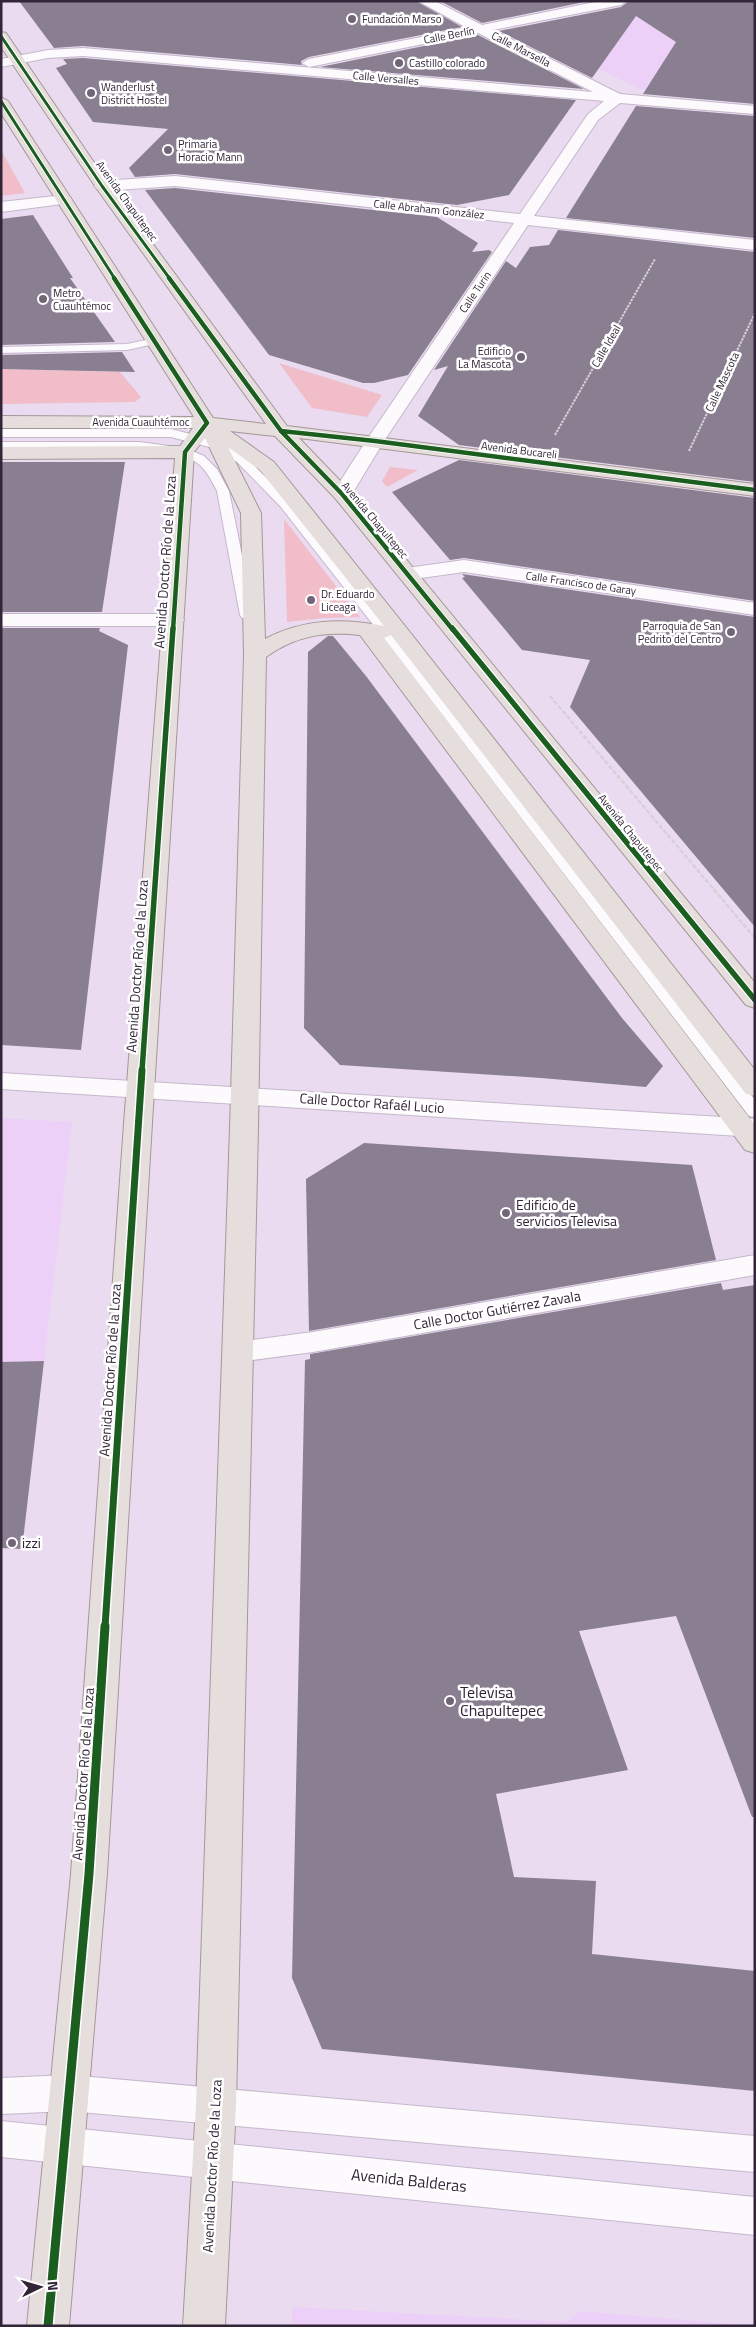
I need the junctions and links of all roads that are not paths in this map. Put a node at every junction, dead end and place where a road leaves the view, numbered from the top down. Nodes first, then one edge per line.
1 (424, 1) edge
2 (621, 1) edge
3 (480, 29) junction
4 (1, 36) edge
5 (18, 60) junction
6 (1, 63) edge
7 (278, 69) junction
8 (617, 98) junction
9 (1, 101) edge
10 (755, 110) edge
11 (6, 117) edge
12 (102, 186) junction
13 (64, 200) junction
14 (1, 207) edge
15 (524, 220) junction
16 (755, 245) edge
17 (155, 341) junction
18 (1, 350) edge
19 (1, 422) edge
20 (281, 431) junction
21 (1, 434) edge
22 (196, 438) junction
23 (375, 441) junction
24 (217, 445) junction
25 (1, 446) edge
26 (1, 453) edge
27 (755, 490) edge
28 (342, 494) junction
29 (407, 574) junction
30 (755, 609) edge
31 (1, 620) edge
32 (174, 620) junction
33 (385, 632) junction
34 (255, 656) junction
35 (755, 1000) edge
36 (1, 1081) edge
37 (755, 1088) edge
38 (141, 1090) junction
39 (245, 1096) junction
40 (752, 1128) edge
41 (755, 1265) edge
42 (238, 1352) junction
43 (69, 2093) junction
44 (1, 2096) edge
45 (216, 2105) junction
46 (1, 2139) edge
47 (63, 2146) junction
48 (755, 2154) edge
49 (212, 2159) junction
50 (755, 2216) edge
51 (48, 2326) edge
52 (204, 2326) edge

1 - 3 street, Calle Marsella
2 - 3 street, Calle Berlín
3 - 7 street, Calle Berlín
3 - 8 street, Calle Marsella
4 - 5 main road, Avenida Chapultepec
5 - 6 street, Calle Versalles
5 - 7 street, Calle Versalles
5 - 12 main road, Avenida Chapultepec
7 - 8 street, Calle Versalles
8 - 10 street, Calle Versalles
8 - 15 street, Calle Turin
9 - 11 main road
11 - 13 main road
12 - 15 street, Calle Abraham González
12 - 20 main road, Avenida Chapultepec
13 - 14 street
13 - 17 main road
15 - 16 street, Calle Abraham González
15 - 23 street, Calle Turin
17 - 18 lane
17 - 22 main road
19 - 22 main road, Avenida Cuauhtémoc
20 - 22 main road, Avenida Cuauhtémoc
20 - 23 main road, Avenida Bucareli
20 - 28 main road, Avenida Chapultepec
21 - 22 lane
22 - 24 main road, Avenida Doctor Río de la Loza
22 - 25 lane
22 - 26 main road, Avenida Cuauhtémoc
22 - 32 main road, Avenida Doctor Río de la Loza
22 - 33 main road
22 - 34 lane
23 - 27 main road, Avenida Bucareli
23 - 28 street, Calle Turin
24 - 33 lane
24 - 34 main road, Avenida Doctor Río de la Loza
28 - 29 main road, Avenida Chapultepec
29 - 30 street, Calle Francisco de Garay
29 - 35 main road, Avenida Chapultepec
31 - 32 street
32 - 38 main road, Avenida Doctor Río de la Loza
33 - 34 main road
33 - 37 main road
33 - 40 main road
34 - 39 main road, Avenida Doctor Río de la Loza
36 - 38 street, Calle Doctor Rafaél Lucio
38 - 39 street, Calle Doctor Rafaél Lucio
38 - 43 main road, Avenida Doctor Río de la Loza
39 - 40 street, Calle Doctor Rafaél Lucio
39 - 42 main road, Avenida Doctor Río de la Loza
41 - 42 street, Calle Doctor Gutiérrez Zavala
42 - 45 main road, Avenida Doctor Río de la Loza
43 - 44 street
43 - 45 street
43 - 47 main road, Avenida Doctor Río de la Loza
45 - 48 street
45 - 49 main road, Avenida Doctor Río de la Loza
46 - 47 street, Avenida Balderas
47 - 49 street, Avenida Balderas
47 - 51 main road, Avenida Doctor Río de la Loza
49 - 50 street, Avenida Balderas
49 - 52 main road, Avenida Doctor Río de la Loza

